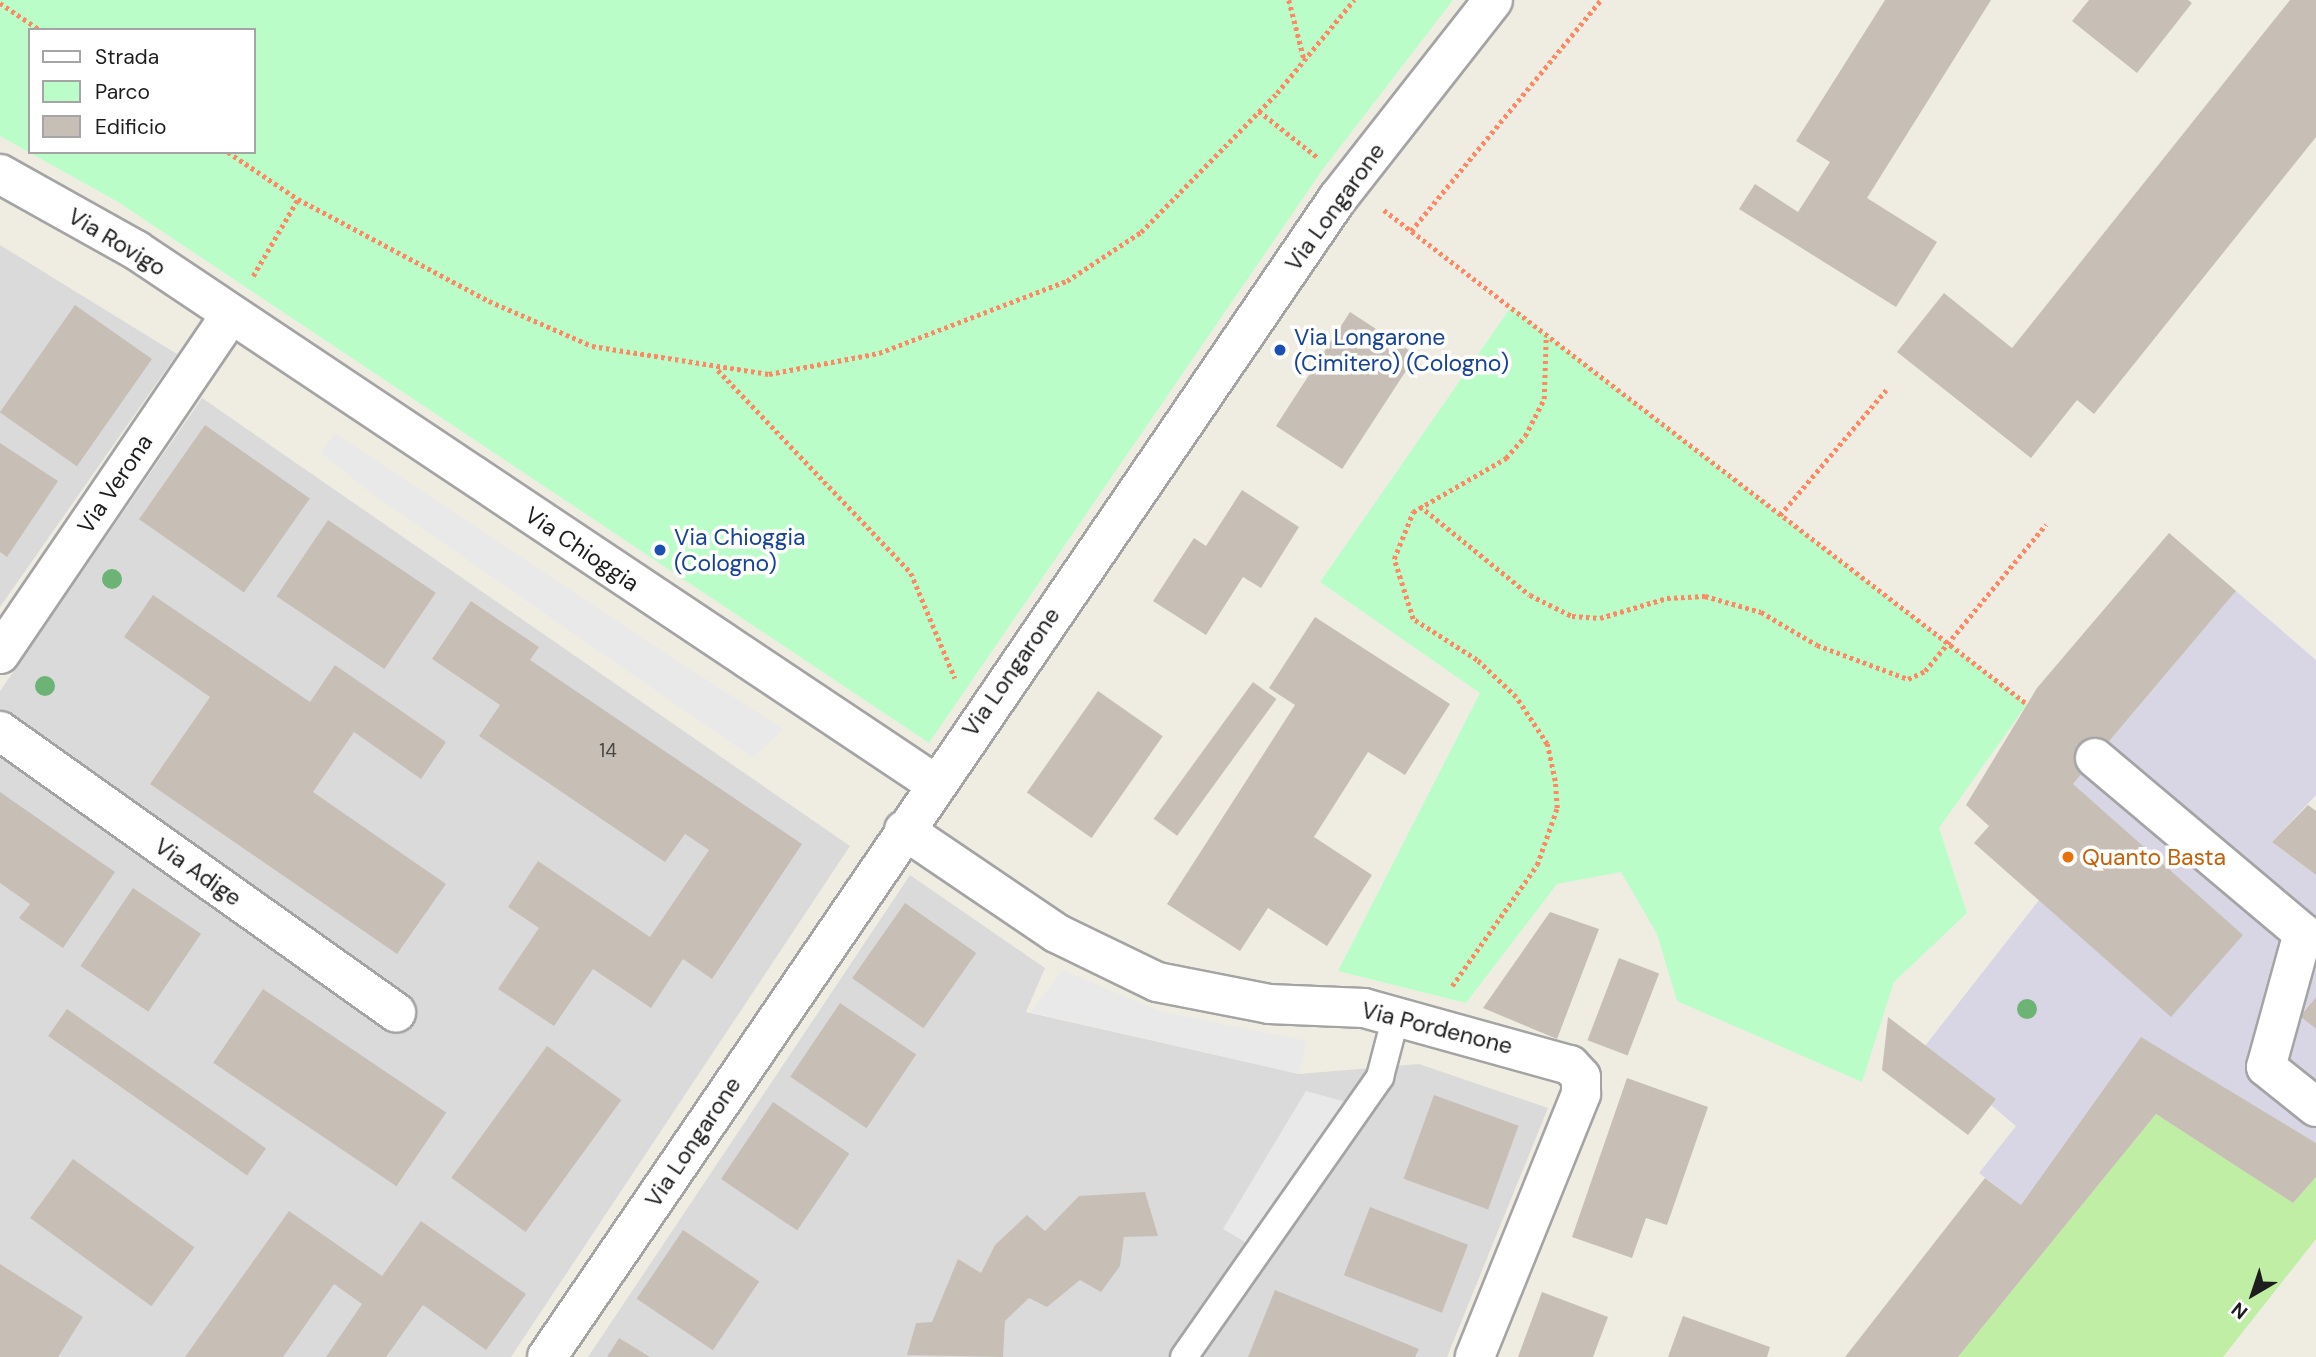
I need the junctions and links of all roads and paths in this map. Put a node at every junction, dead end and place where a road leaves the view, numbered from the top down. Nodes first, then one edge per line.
1 (1289, 0) edge
2 (1354, 0) edge
3 (1493, 0) edge
4 (1601, 0) edge
5 (0, 3) edge
6 (37, 28) edge
7 (1304, 60) junction
8 (1259, 111) junction
9 (231, 154) edge
10 (0, 174) edge
11 (1350, 183) junction
12 (299, 199) junction
13 (1411, 231) junction
14 (230, 315) junction
15 (1546, 335) junction
16 (718, 370) junction
17 (1886, 390) dead end
18 (1420, 506) junction
19 (1780, 515) junction
20 (2046, 524) dead end
21 (1948, 643) junction
22 (0, 654) edge
23 (2027, 704) dead end
24 (974, 724) junction
25 (0, 731) edge
26 (2095, 758) dead end
27 (934, 783) junction
28 (904, 830) junction
29 (396, 1012) dead end
30 (1411, 1020) junction
31 (2316, 1107) edge
32 (547, 1357) edge
33 (1184, 1357) edge
34 (1475, 1357) edge

1 - 7 path
2 - 7 path
3 - 11 street, Via Longarone
4 - 13 path
5 - 6 path
7 - 8 path
8 - 11 path
8 - 16 path
9 - 12 path
10 - 14 street, Via Rovigo
11 - 13 path
11 - 24 street, Via Longarone
12 - 14 path
12 - 16 path
13 - 15 path
14 - 22 street, Via Verona
14 - 27 street, Via Chioggia
15 - 18 path
15 - 19 path
16 - 24 path
17 - 19 path
18 - 21 path
18 - 30 path
19 - 21 path
20 - 21 path
21 - 23 path
24 - 27 street, Via Longarone
25 - 29 street, Via Adige
26 - 31 street
27 - 28 street, Via Longarone
28 - 30 street, Via Pordenone
28 - 32 street, Via Longarone
30 - 33 lane
30 - 34 street, Via Pordenone

